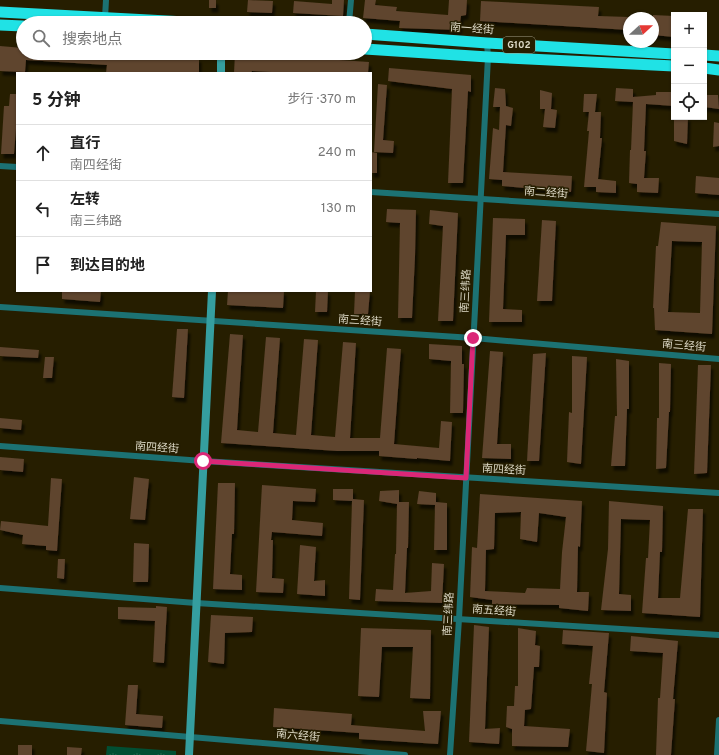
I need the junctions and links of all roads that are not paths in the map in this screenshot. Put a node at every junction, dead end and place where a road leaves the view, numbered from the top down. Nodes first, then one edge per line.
1 (106, 0) edge
2 (351, 0) edge
3 (0, 12) edge
4 (70, 16) edge
5 (105, 16) edge
6 (350, 16) edge
7 (0, 25) edge
8 (16, 26) edge
9 (372, 35) edge
10 (487, 43) junction
11 (372, 50) edge
12 (671, 54) edge
13 (707, 55) edge
14 (719, 56) edge
15 (488, 58) junction
16 (221, 60) edge
17 (671, 66) edge
18 (707, 68) edge
19 (719, 70) edge
20 (221, 72) edge
21 (0, 166) edge
22 (16, 167) edge
23 (372, 192) edge
24 (480, 199) junction
25 (719, 214) edge
26 (212, 292) edge
27 (0, 307) edge
28 (210, 320) junction
29 (473, 338) junction
30 (719, 359) edge
31 (0, 446) edge
32 (203, 461) junction
33 (466, 478) junction
34 (719, 493) edge
35 (0, 588) edge
36 (196, 603) junction
37 (459, 619) junction
38 (719, 635) edge
39 (719, 720) edge
40 (0, 722) edge
41 (190, 737) junction
42 (189, 755) edge
43 (405, 755) edge
44 (450, 755) edge
45 (717, 755) edge

1 - 5 street
2 - 6 street
3 - 4 highway
7 - 8 highway
9 - 10 highway, 南一经街 / G102
10 - 12 highway, 南一经街 / G102
10 - 15 street, 南三纬路
11 - 15 highway, G102
13 - 14 highway
15 - 17 highway, G102
15 - 24 street, 南三纬路
16 - 20 street
18 - 19 highway
21 - 22 street
23 - 24 street, 南二经街
24 - 25 street, 南二经街
24 - 29 street, 南三纬路
26 - 28 street
27 - 28 street, 南三经街
28 - 29 street, 南三经街
28 - 32 street
29 - 30 street, 南三经街
29 - 33 street, 南三纬路
31 - 32 street, 南四经街
32 - 33 street, 南四经街
32 - 36 street
33 - 34 street, 南四经街
33 - 37 street, 南三纬路
35 - 36 street, 南五经街
36 - 37 street, 南五经街
36 - 41 street
37 - 38 street, 南五经街
37 - 44 street, 南三纬路
39 - 45 street
40 - 41 street, 南六经街
41 - 42 street
41 - 43 street, 南六经街

